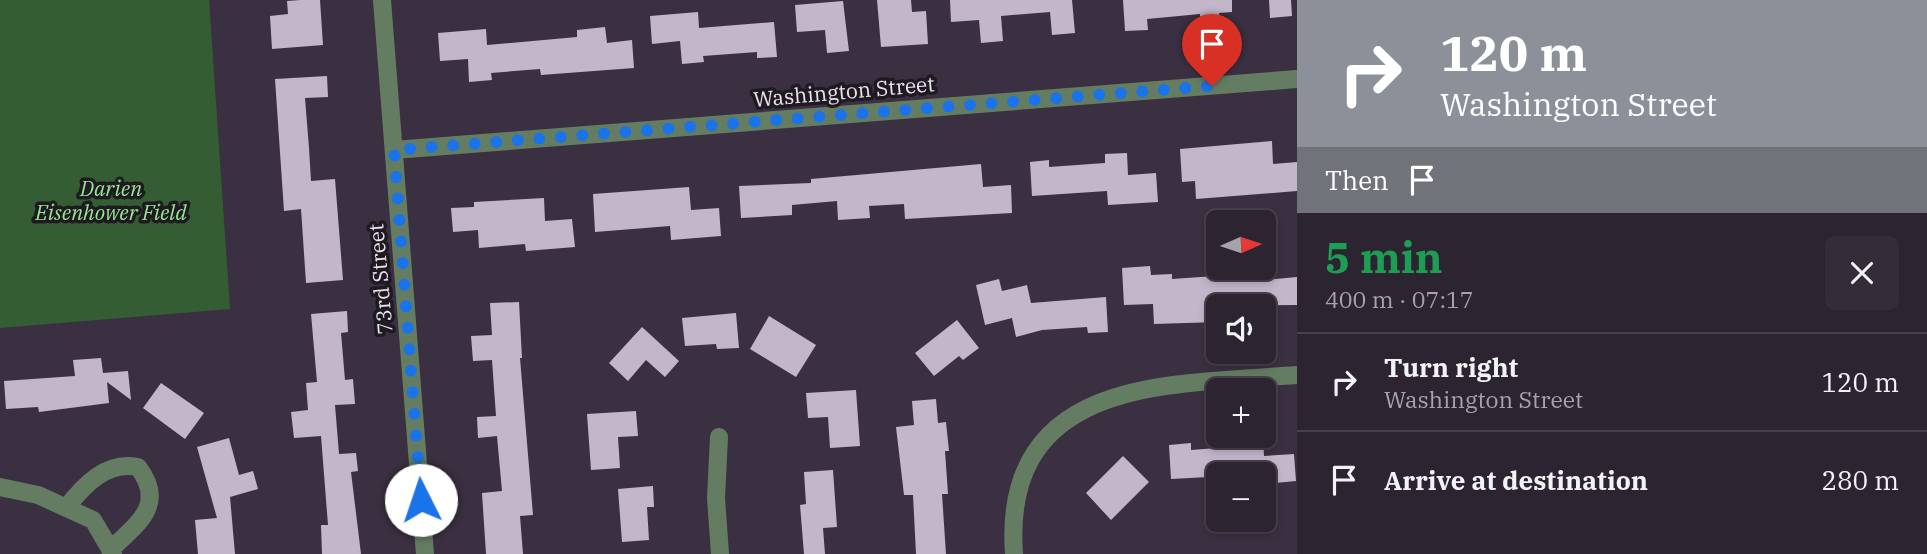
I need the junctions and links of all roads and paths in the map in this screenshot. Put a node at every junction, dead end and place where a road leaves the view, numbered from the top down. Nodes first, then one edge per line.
1 (382, 0) edge
2 (1297, 79) edge
3 (394, 150) junction
4 (1297, 375) edge
5 (719, 437) dead end
6 (0, 487) edge
7 (66, 508) junction
8 (112, 552) edge
9 (425, 554) edge
10 (720, 554) edge
11 (1014, 554) edge

1 - 3 street, 73rd Street
2 - 3 street, Washington Street
3 - 9 street, 73rd Street
4 - 11 street
5 - 10 street
6 - 7 street
7 - 8 street
7 - 8 street

